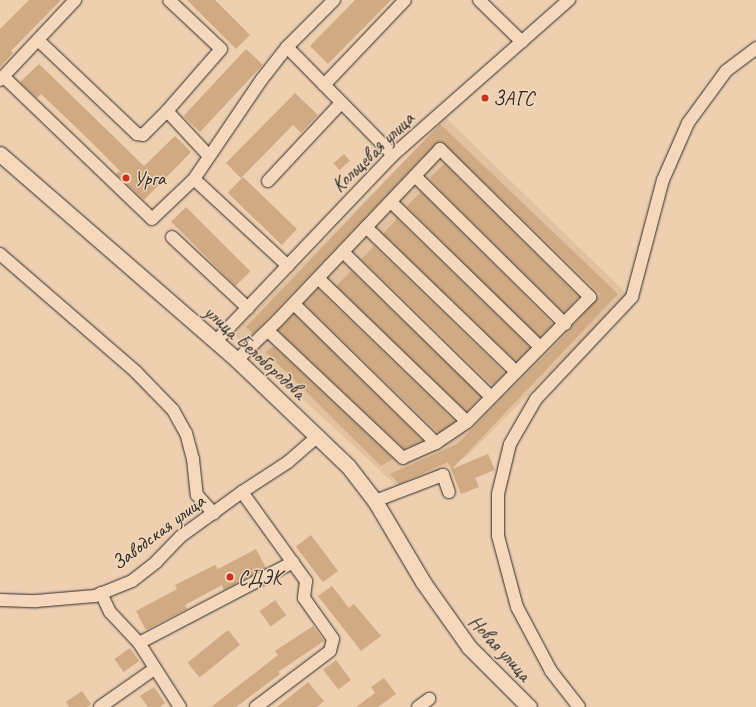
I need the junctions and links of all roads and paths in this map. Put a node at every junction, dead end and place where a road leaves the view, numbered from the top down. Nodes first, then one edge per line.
1 (75, 0) edge
2 (169, 0) edge
3 (334, 0) edge
4 (405, 0) edge
5 (479, 0) edge
6 (570, 0) edge
7 (38, 40) junction
8 (522, 42) junction
9 (287, 48) junction
10 (756, 48) edge
11 (2, 79) edge
12 (324, 85) junction
13 (341, 103) junction
14 (167, 111) junction
15 (0, 154) edge
16 (208, 155) junction
17 (393, 155) junction
18 (415, 176) junction
19 (194, 179) junction
20 (268, 181) dead end
21 (391, 202) junction
22 (366, 228) junction
23 (172, 237) dead end
24 (343, 252) junction
25 (0, 254) edge
26 (288, 266) junction
27 (318, 278) junction
28 (294, 304) junction
29 (248, 308) junction
30 (565, 324) junction
31 (268, 331) junction
32 (215, 342) junction
33 (540, 347) junction
34 (236, 360) junction
35 (516, 372) junction
36 (491, 397) junction
37 (467, 422) junction
38 (318, 436) junction
39 (436, 443) junction
40 (242, 492) junction
41 (449, 492) dead end
42 (375, 501) junction
43 (214, 514) junction
44 (294, 562) junction
45 (101, 593) junction
46 (0, 600) edge
47 (444, 614) joint
48 (139, 643) junction
49 (154, 669) junction
50 (429, 699) dead end
51 (100, 707) edge
52 (180, 707) edge
53 (256, 707) edge
54 (418, 707) edge
55 (529, 707) edge
56 (579, 707) edge

1 - 7 street
2 - 14 street
3 - 9 street
4 - 12 street
5 - 8 street
6 - 8 street, Кольцевая улица
7 - 11 street
7 - 14 street
8 - 17 street, Кольцевая улица
9 - 12 street
9 - 16 street
10 - 56 street
11 - 19 street
12 - 13 street
13 - 17 street
13 - 20 street
14 - 16 street
15 - 32 main road, улица Белобородова
16 - 19 street
17 - 26 street, Кольцевая улица
18 - 21 street
18 - 30 street
18 - 30 street
19 - 26 street
21 - 22 street
21 - 33 street
22 - 24 street
22 - 35 street
23 - 29 street
24 - 27 street
24 - 36 street
25 - 43 street
26 - 29 street, Кольцевая улица
27 - 28 street
27 - 37 street
28 - 31 street
28 - 39 street
29 - 32 street, Кольцевая улица
30 - 33 street
31 - 34 street
31 - 39 street
32 - 34 main road, улица Белобородова
33 - 35 street
34 - 38 main road, улица Белобородова
35 - 36 street
36 - 37 street
37 - 39 street
38 - 40 street, Заводская улица
38 - 42 main road, улица Белобородова
40 - 43 street, Заводская улица
40 - 44 street
41 - 42 street
42 - 47 main road, улица Белобородова
43 - 45 street, Заводская улица
44 - 48 street
44 - 53 street
45 - 46 street, Заводская улица
45 - 48 street
47 - 55 main road, Новая улица
48 - 49 street
49 - 51 street
49 - 52 street
50 - 54 street

